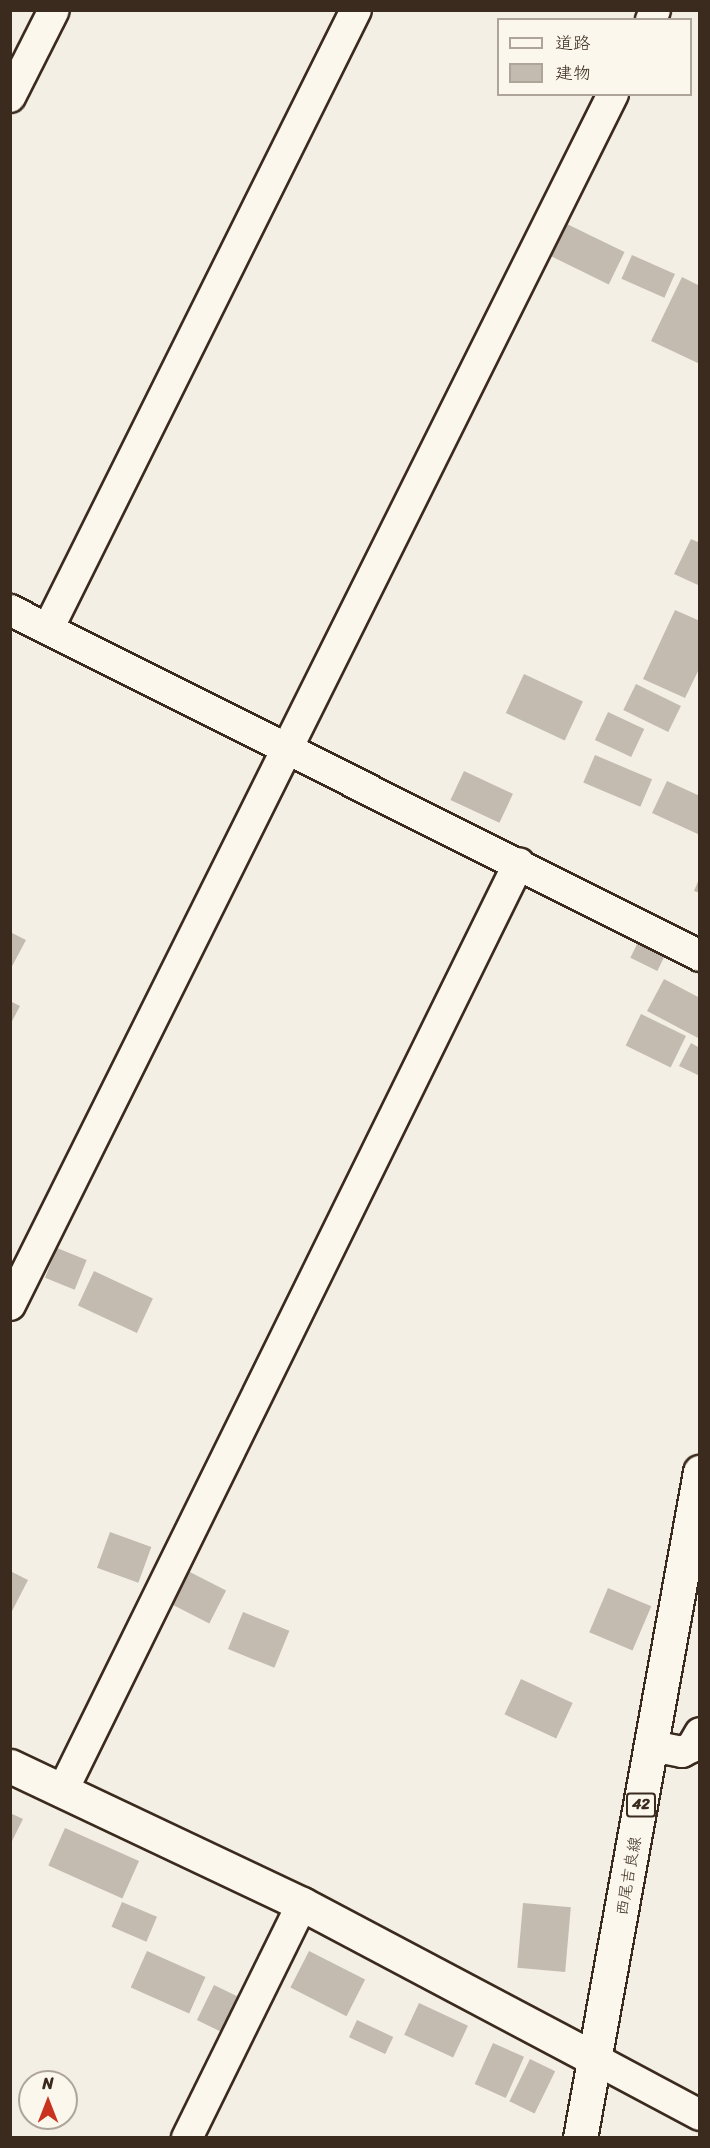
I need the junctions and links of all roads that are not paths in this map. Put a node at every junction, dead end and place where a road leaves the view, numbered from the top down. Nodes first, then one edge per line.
1 (54, 10) edge
2 (356, 10) edge
3 (612, 96) edge
4 (10, 97) edge
5 (10, 610) edge
6 (48, 629) junction
7 (286, 749) junction
8 (519, 863) junction
9 (699, 956) edge
10 (10, 1305) edge
11 (699, 1472) edge
12 (699, 1733) edge
13 (652, 1746) junction
14 (10, 1766) edge
15 (62, 1792) junction
16 (302, 1904) junction
17 (595, 2059) junction
18 (699, 2115) edge
19 (187, 2138) edge
20 (580, 2138) edge

1 - 4 street
2 - 6 street
3 - 7 street
5 - 6 street
6 - 7 street
7 - 8 street
7 - 10 street
8 - 9 street
8 - 15 street
11 - 13 main road, 西尾吉良線 / 42
12 - 13 street
13 - 17 main road, 西尾吉良線 / 42
14 - 15 main road
15 - 16 main road
16 - 17 main road
16 - 19 street
17 - 18 street
17 - 20 main road, 西尾吉良線 / 42

